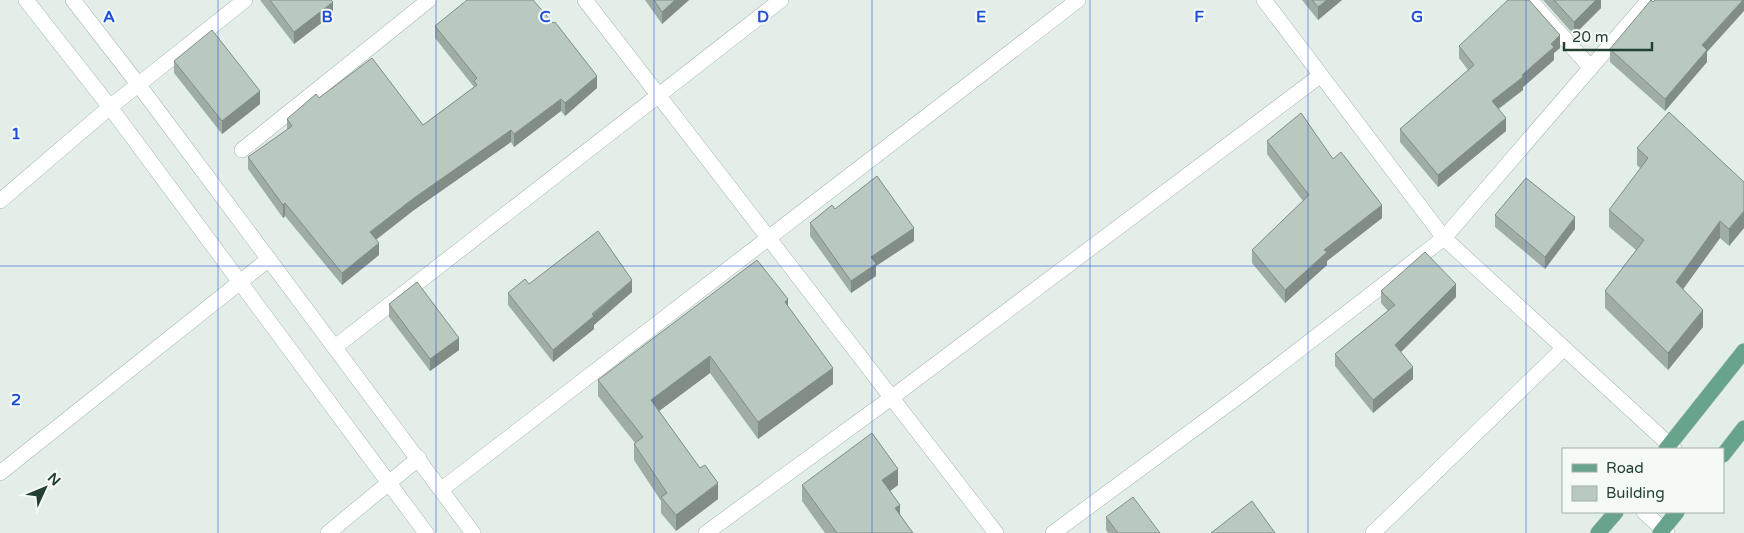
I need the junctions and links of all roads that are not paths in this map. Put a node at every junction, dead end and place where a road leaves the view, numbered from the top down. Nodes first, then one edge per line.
1 (26, 0) edge
2 (73, 0) edge
3 (245, 0) edge
4 (429, 0) edge
5 (585, 0) edge
6 (781, 0) edge
7 (1078, 0) edge
8 (1264, 0) edge
9 (1530, 0) edge
10 (1649, 0) edge
11 (1591, 68) junction
12 (1321, 75) junction
13 (138, 84) junction
14 (658, 96) junction
15 (110, 107) junction
16 (242, 150) dead end
17 (0, 201) edge
18 (768, 238) junction
19 (1444, 238) junction
20 (269, 259) junction
21 (239, 282) junction
22 (336, 347) junction
23 (1564, 348) junction
24 (1744, 351) edge
25 (892, 398) junction
26 (1744, 428) edge
27 (1670, 448) edge
28 (1724, 454) edge
29 (419, 458) junction
30 (0, 474) edge
31 (388, 483) junction
32 (442, 489) junction
33 (1615, 513) edge
34 (1645, 513) edge
35 (1676, 513) edge
36 (1663, 532) edge
37 (328, 533) edge
38 (426, 533) edge
39 (473, 533) edge
40 (706, 533) edge
41 (996, 533) edge
42 (1053, 533) edge
43 (1373, 533) edge
44 (1598, 533) edge

1 - 15 street
2 - 13 street
3 - 13 street
4 - 16 street
5 - 14 street
6 - 14 street
7 - 18 street
8 - 12 street
9 - 11 street
10 - 11 street
11 - 19 street
12 - 19 street
12 - 25 street
13 - 15 street
13 - 20 street
14 - 18 street
14 - 22 street
15 - 17 street
15 - 21 street
18 - 25 street
18 - 32 street
19 - 23 street
19 - 42 street
20 - 21 street
20 - 22 street
21 - 30 street
21 - 31 street
22 - 29 street
23 - 27 street
23 - 43 street
24 - 27 main road
25 - 40 street
25 - 41 street
26 - 28 main road
29 - 31 street
29 - 32 street
31 - 37 street
31 - 38 street
32 - 39 street
33 - 44 main road
34 - 36 street
35 - 36 main road

